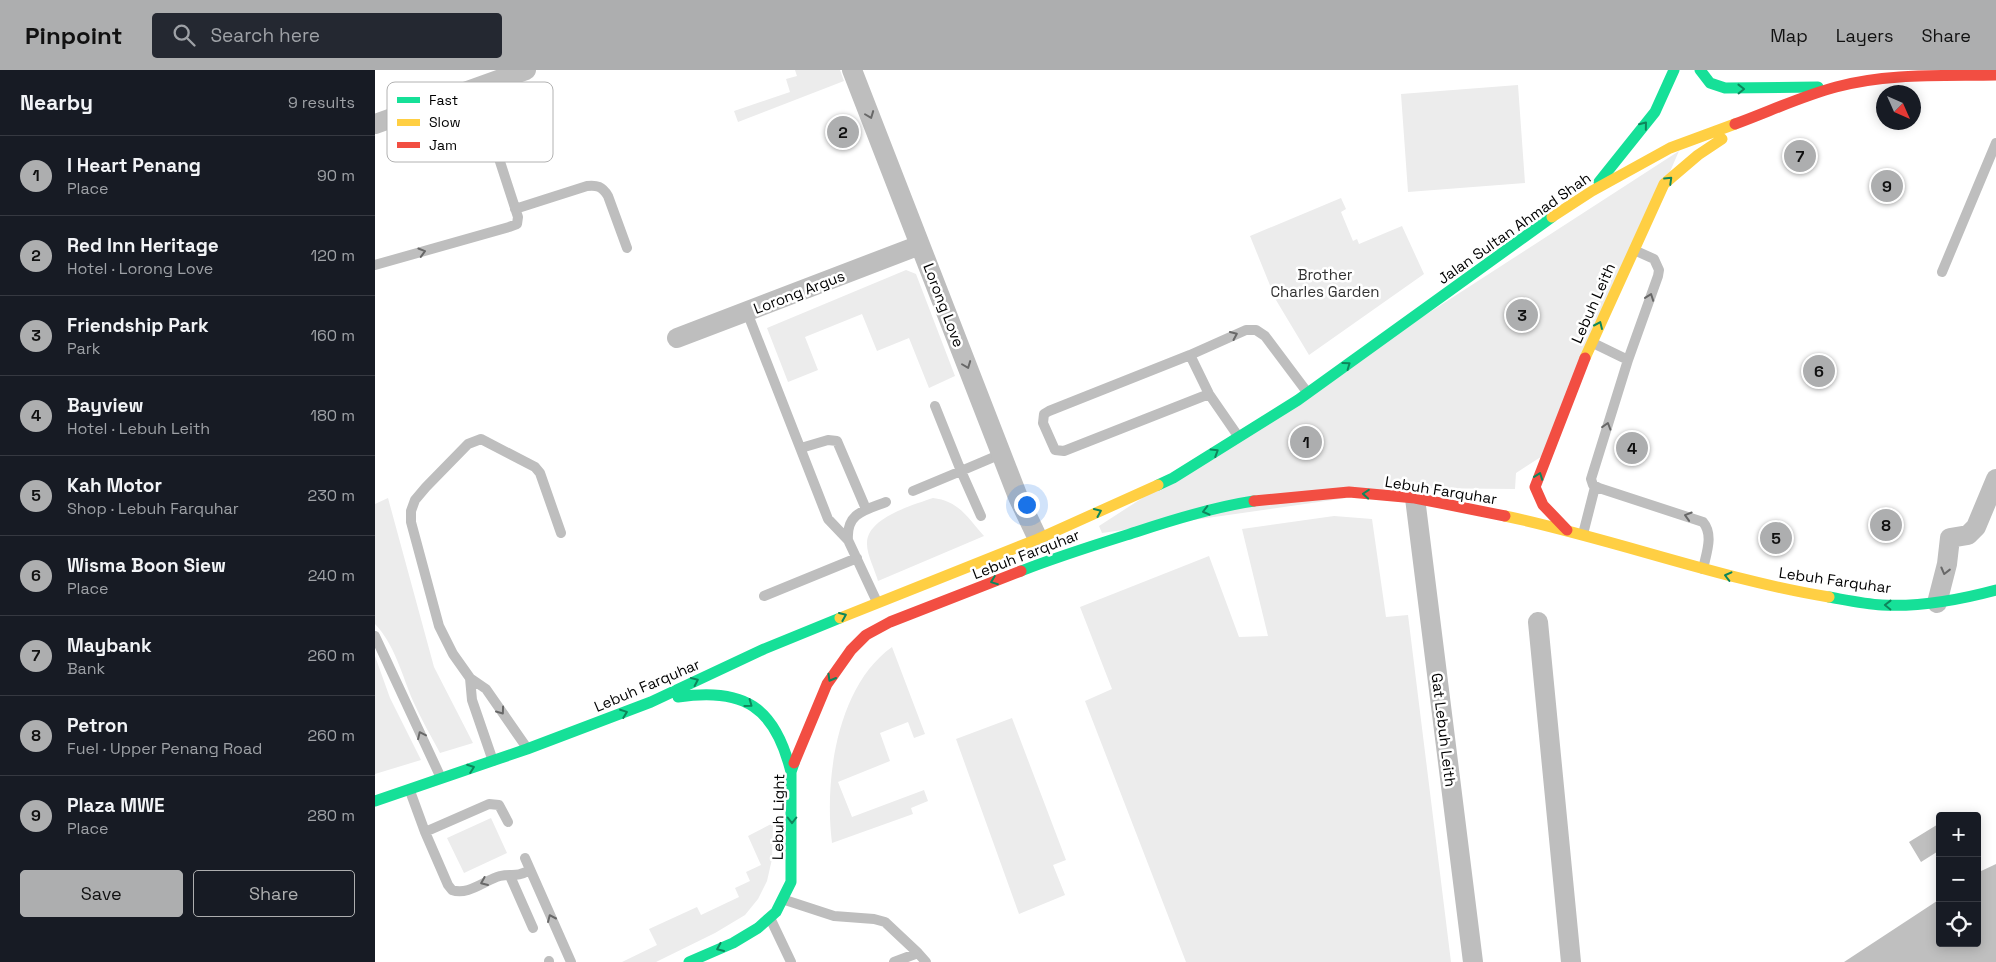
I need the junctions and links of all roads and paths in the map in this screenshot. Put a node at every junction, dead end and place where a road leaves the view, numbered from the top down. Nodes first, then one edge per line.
1 (526, 70) edge
2 (852, 70) edge
3 (1674, 70) edge
4 (1700, 70) edge
5 (505, 74) edge
6 (1996, 75) edge
7 (488, 82) edge
8 (1836, 88) junction
9 (1752, 118) junction
10 (387, 120) edge
11 (375, 124) edge
12 (1996, 143) edge
13 (500, 162) edge
14 (1592, 190) junction
15 (515, 209) junction
16 (921, 245) junction
17 (627, 248) dead end
18 (1633, 250) junction
19 (375, 266) edge
20 (1942, 272) dead end
21 (747, 312) junction
22 (677, 338) dead end
23 (1591, 342) junction
24 (1190, 355) junction
25 (1628, 360) junction
26 (1307, 393) junction
27 (1209, 394) junction
28 (935, 406) dead end
29 (1239, 437) junction
30 (801, 448) junction
31 (1001, 454) junction
32 (961, 471) junction
33 (1173, 478) joint
34 (1996, 479) edge
35 (1595, 487) junction
36 (913, 492) dead end
37 (1415, 498) junction
38 (886, 502) dead end
39 (866, 510) junction
40 (981, 516) dead end
41 (1567, 530) junction
42 (561, 533) dead end
43 (1583, 534) junction
44 (1037, 539) junction
45 (848, 540) junction
46 (857, 558) junction
47 (1703, 570) junction
48 (1996, 590) edge
49 (764, 596) dead end
50 (877, 602) junction
51 (1937, 603) junction
52 (890, 622) joint
53 (1538, 622) dead end
54 (375, 636) edge
55 (470, 678) junction
56 (651, 702) junction
57 (527, 749) junction
58 (493, 761) junction
59 (791, 772) junction
60 (442, 779) junction
61 (409, 789) junction
62 (375, 801) edge
63 (508, 822) dead end
64 (425, 832) junction
65 (525, 858) dead end
66 (530, 870) junction
67 (510, 876) junction
68 (784, 899) junction
69 (771, 918) junction
70 (533, 928) dead end
71 (918, 953) junction
72 (571, 962) edge
73 (689, 962) edge
74 (791, 962) edge
75 (894, 962) edge
76 (926, 962) edge
77 (1473, 962) edge
78 (1571, 962) edge

1 - 5 street
2 -> 16 street, Lorong Love
14 -> 3 main road
4 -> 8 main road
5 - 7 street
6 - 8 main road, Jalan Sultan Ahmad Shah
8 - 9 main road, Jalan Sultan Ahmad Shah
9 - 14 main road, Jalan Sultan Ahmad Shah
18 -> 9 main road, Lebuh Leith
10 - 11 street
12 - 20 lane
13 - 15 lane
26 -> 14 main road, Jalan Sultan Ahmad Shah
15 - 17 lane
19 -> 15 lane
16 - 21 street, Lorong Argus
16 -> 31 street, Lorong Love
23 -> 18 main road, Lebuh Leith
25 -> 18 lane
21 - 22 street, Lorong Argus
21 - 30 lane
23 - 25 lane
41 -> 23 main road, Lebuh Leith
24 -> 26 lane
24 - 27 lane
24 - 27 lane
35 -> 25 lane
26 - 29 main road, Jalan Sultan Ahmad Shah
27 - 29 lane
28 - 32 lane
33 -> 29 main road, Jalan Sultan Ahmad Shah
30 - 39 lane
30 - 45 lane
31 - 32 lane
31 - 44 street, Lorong Love
32 - 36 lane
32 - 40 lane
44 -> 33 main road, Lebuh Farquhar
34 -> 51 street
35 - 43 lane
47 -> 35 lane
37 - 41 main road, Lebuh Farquhar
37 -> 52 main road, Lebuh Farquhar
37 - 77 street, Gat Lebuh Leith
38 - 39 lane
39 - 45 lane
41 - 43 main road, Lebuh Farquhar
42 - 55 lane
43 - 47 main road, Lebuh Farquhar
44 - 50 main road, Lebuh Farquhar
45 - 46 lane
46 - 49 lane
46 - 50 lane
51 -> 47 main road, Lebuh Farquhar
48 - 51 main road, Lebuh Farquhar
56 -> 50 main road, Lebuh Farquhar
52 -> 59 main road, Lebuh Light
53 - 78 street
60 -> 54 lane
55 -> 57 lane
55 - 58 lane
57 -> 56 main road, Lebuh Farquhar
56 -> 59 main road
57 - 58 main road, Lebuh Farquhar
60 -> 58 main road, Lebuh Farquhar
59 -> 68 main road, Lebuh Light
60 - 61 main road, Lebuh Farquhar
61 - 62 main road, Lebuh Farquhar
61 - 64 lane
63 - 64 lane
67 -> 64 lane
65 - 66 lane
66 - 67 lane
72 -> 66 lane
67 - 70 lane
68 - 69 main road, Lebuh Light
68 - 71 lane
69 -> 73 main road, Lebuh Light
69 - 74 lane
71 - 75 lane
71 - 76 lane

